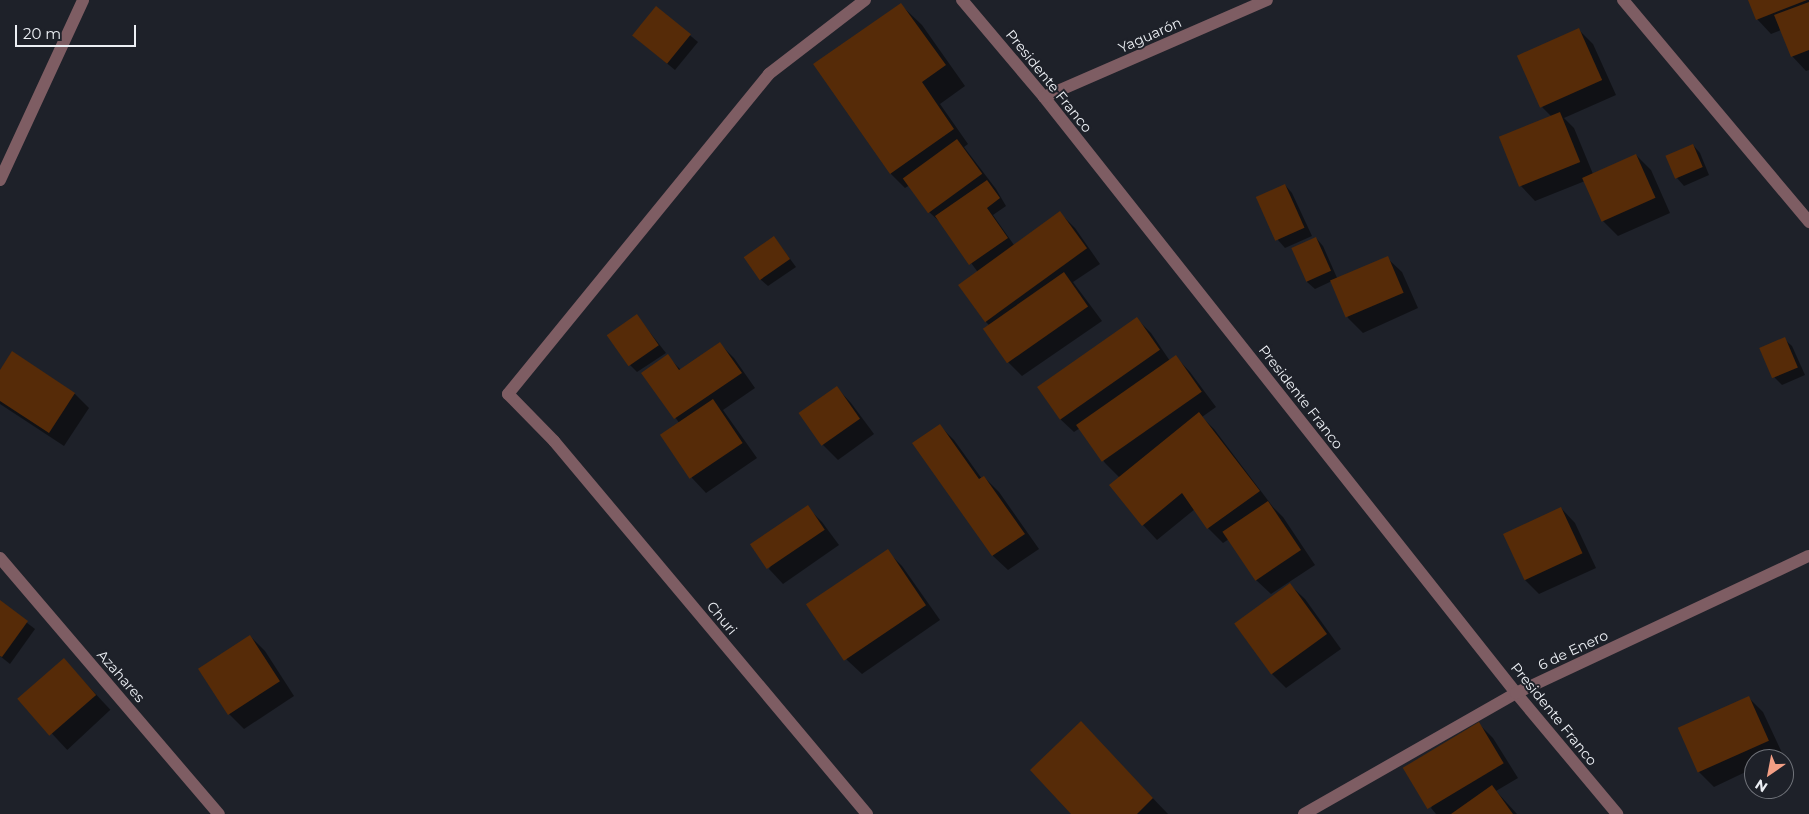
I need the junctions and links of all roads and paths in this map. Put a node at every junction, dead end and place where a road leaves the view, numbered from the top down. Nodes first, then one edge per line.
1 (83, 0) edge
2 (865, 0) edge
3 (962, 0) edge
4 (1267, 0) edge
5 (1623, 0) edge
6 (1044, 97) junction
7 (0, 180) edge
8 (1809, 222) edge
9 (1809, 556) edge
10 (0, 558) edge
11 (1516, 693) junction
12 (219, 814) edge
13 (867, 814) edge
14 (1304, 814) edge
15 (1616, 814) edge

1 - 7 street
2 - 13 street, Churi
3 - 6 street, Presidente Franco
4 - 6 street, Yaguarón
5 - 8 street
6 - 11 street, Presidente Franco
9 - 11 street, 6 de Enero
10 - 12 street, Azahares
11 - 14 street, 6 de Enero
11 - 15 street, Presidente Franco

